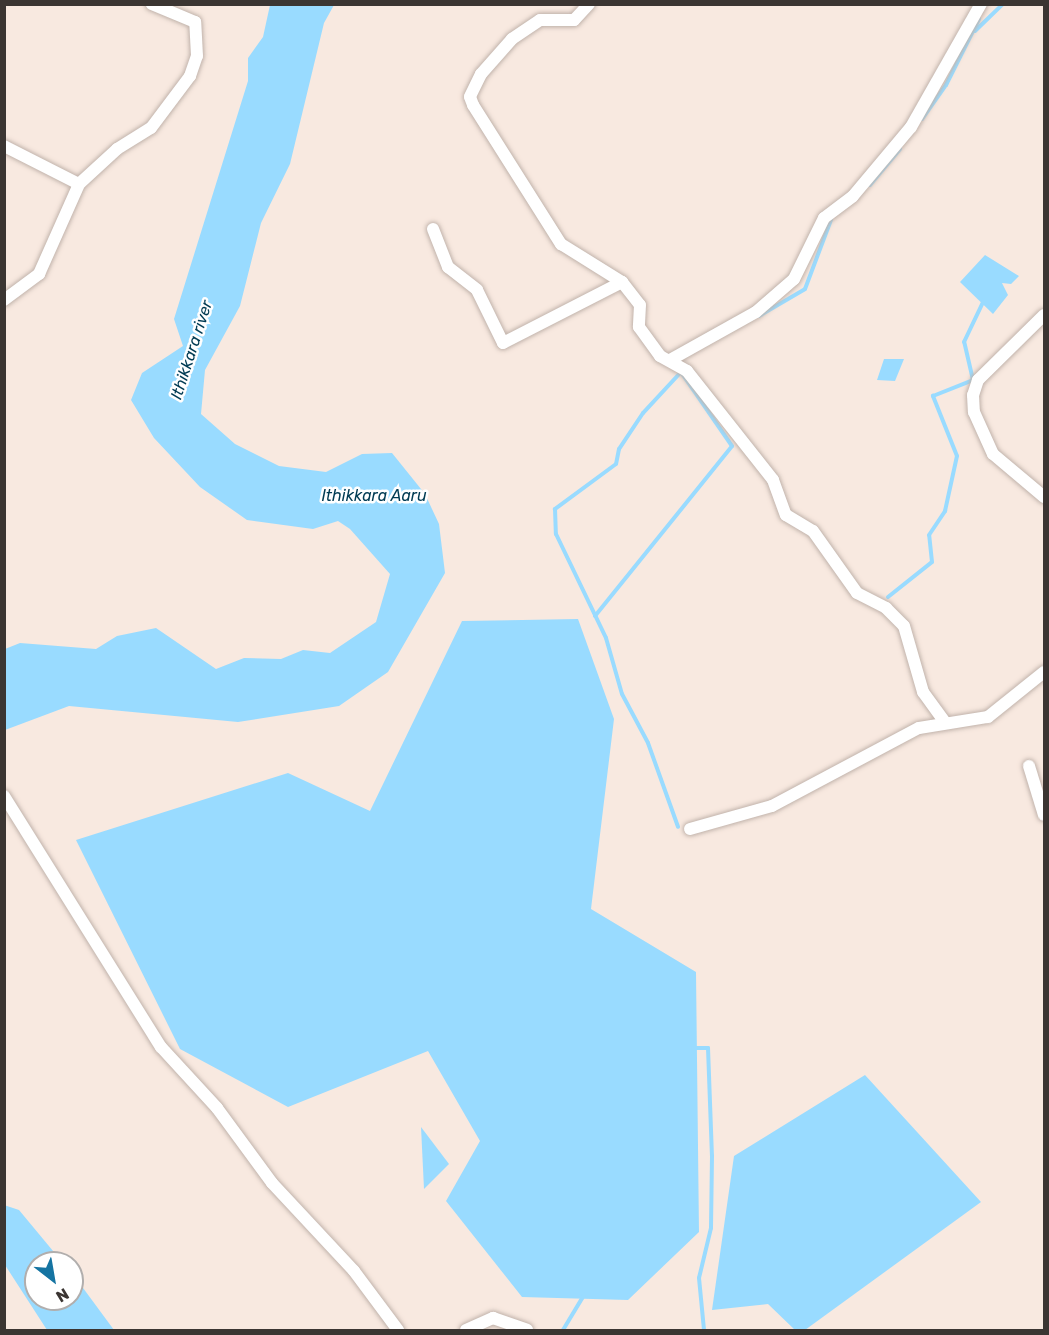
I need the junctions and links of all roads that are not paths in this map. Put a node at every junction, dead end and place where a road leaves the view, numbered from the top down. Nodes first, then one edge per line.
1 (152, 4) edge
2 (589, 4) edge
3 (981, 4) edge
4 (4, 146) edge
5 (80, 184) junction
6 (433, 229) dead end
7 (622, 282) junction
8 (4, 300) edge
9 (1044, 315) edge
10 (670, 360) junction
11 (1044, 497) edge
12 (1044, 672) edge
13 (944, 721) junction
14 (1029, 766) dead end
15 (4, 796) edge
16 (1044, 815) edge
17 (690, 829) dead end
18 (398, 1330) edge
19 (466, 1330) edge
20 (527, 1330) edge

1 - 5 street
2 - 7 street
3 - 10 street
4 - 5 street
5 - 8 street
6 - 7 street
7 - 10 street
9 - 11 street
10 - 13 street
12 - 13 street
13 - 17 street
14 - 16 street
15 - 18 street
19 - 20 street

